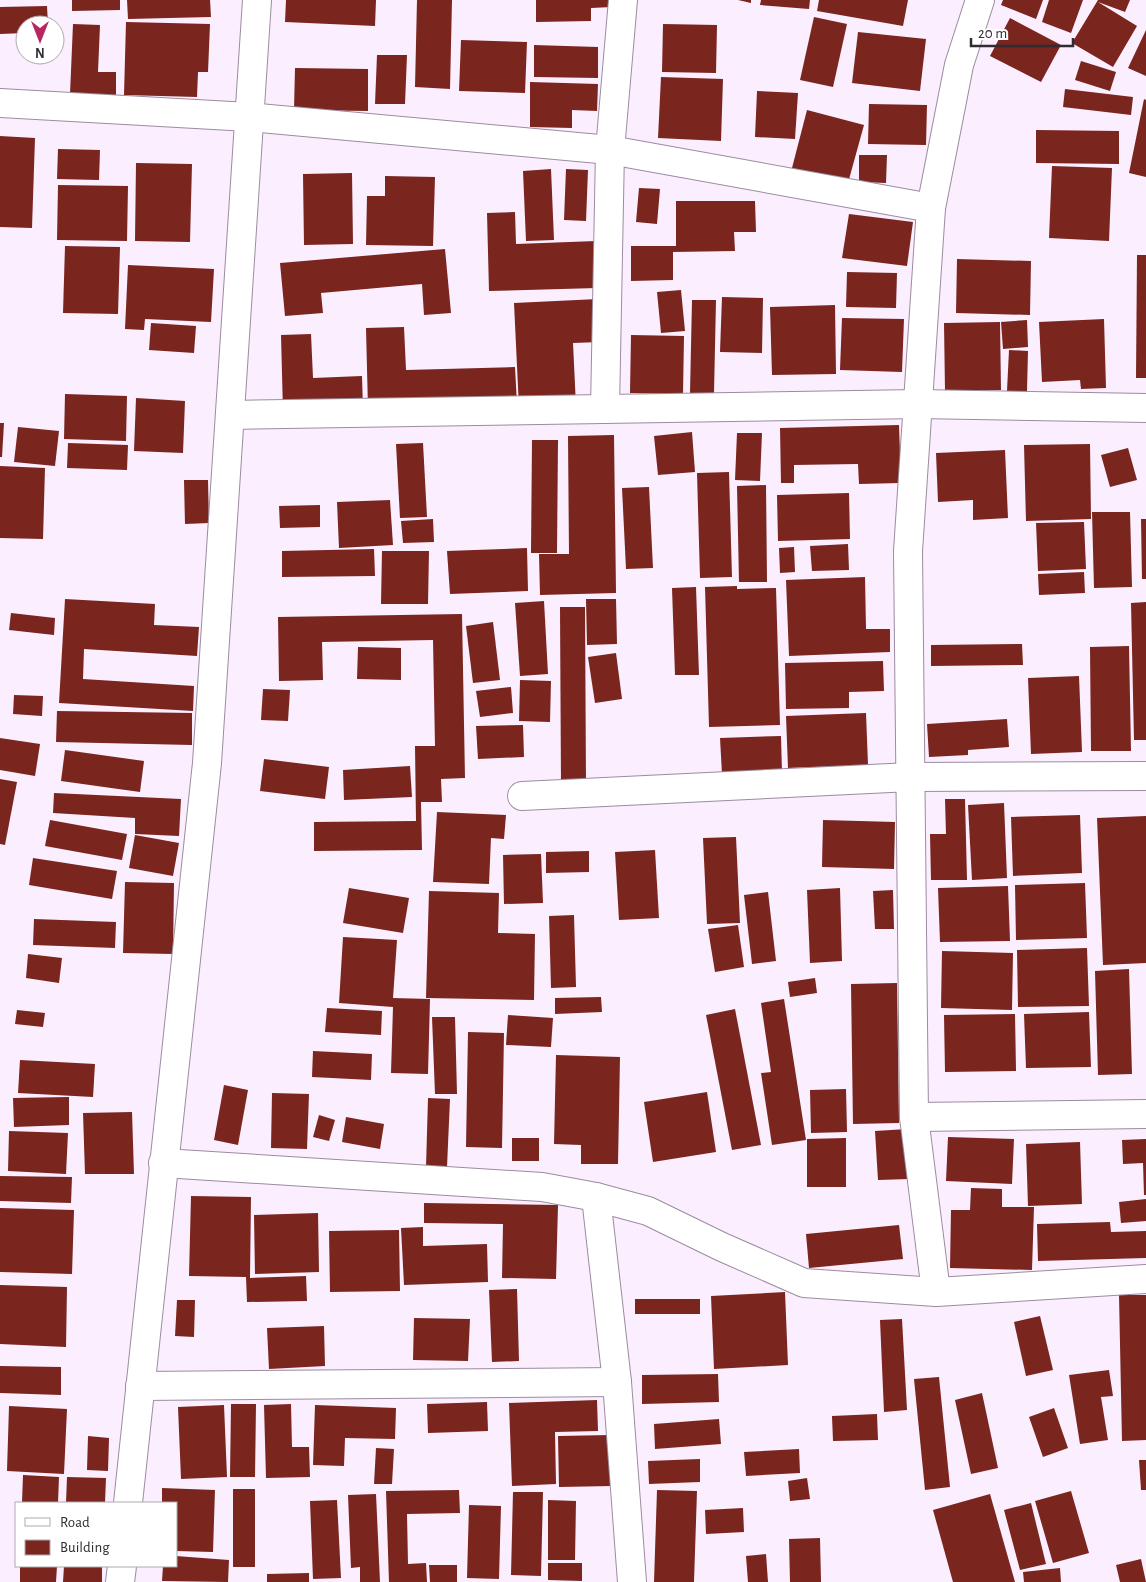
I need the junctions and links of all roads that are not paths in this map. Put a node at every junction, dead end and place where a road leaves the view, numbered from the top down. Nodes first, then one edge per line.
1 (257, 0) edge
2 (623, 0) edge
3 (980, 0) edge
4 (0, 103) edge
5 (249, 117) junction
6 (610, 150) junction
7 (931, 208) junction
8 (918, 404) junction
9 (1146, 408) edge
10 (605, 409) junction
11 (230, 415) junction
12 (1146, 776) edge
13 (911, 777) junction
14 (522, 796) dead end
15 (1146, 1114) edge
16 (914, 1117) junction
17 (163, 1163) junction
18 (596, 1197) junction
19 (1146, 1279) edge
20 (936, 1292) junction
21 (618, 1382) junction
22 (140, 1386) junction
23 (128, 1502) edge
24 (122, 1567) edge
25 (120, 1582) edge
26 (632, 1582) edge

1 - 5 street
2 - 6 street
3 - 7 street
4 - 5 street
5 - 6 street
5 - 11 street
6 - 7 street
6 - 10 street
7 - 8 street
8 - 9 street
8 - 10 street
8 - 13 street
10 - 11 street
11 - 17 street
12 - 13 street
13 - 14 street
13 - 16 street
15 - 16 street
16 - 20 street
17 - 18 street
17 - 22 street
18 - 20 street
18 - 21 street
19 - 20 street
21 - 22 street
21 - 26 street
22 - 23 street
24 - 25 street

